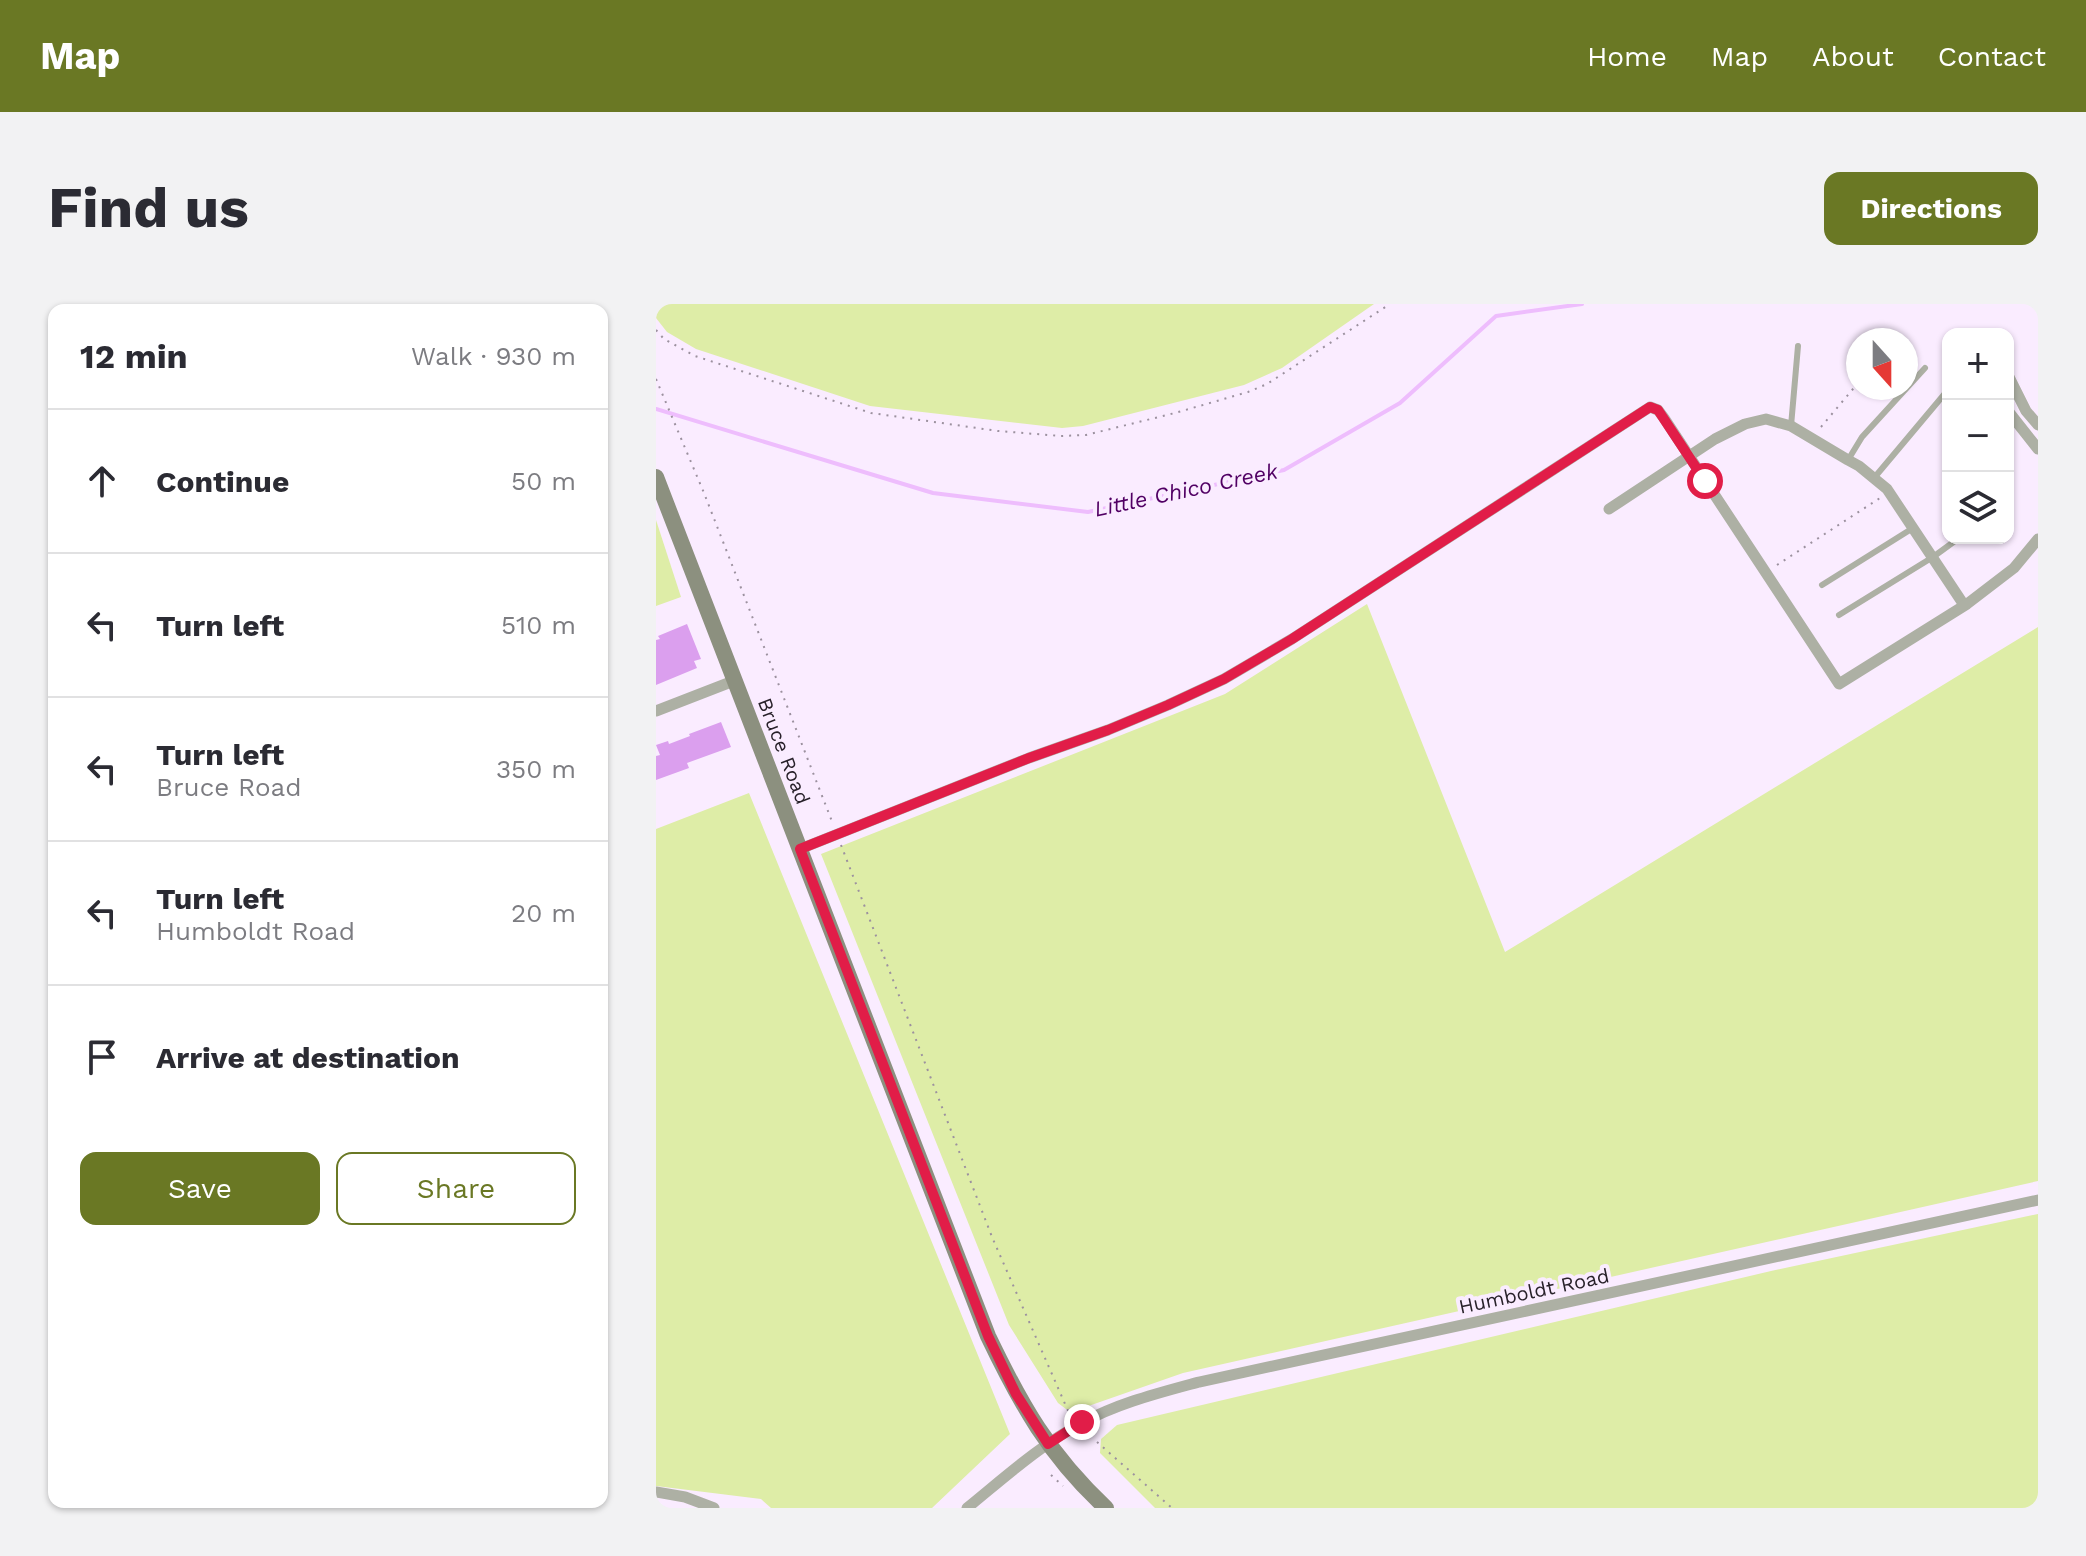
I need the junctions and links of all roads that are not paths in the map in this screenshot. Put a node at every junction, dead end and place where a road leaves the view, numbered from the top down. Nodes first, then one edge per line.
1 (1798, 346) dead end
2 (1925, 368) dead end
3 (2014, 387) edge
4 (1942, 397) edge
5 (2014, 419) edge
6 (2038, 425) edge
7 (1791, 426) junction
8 (2038, 449) edge
9 (1689, 456) junction
10 (1848, 460) junction
11 (656, 477) edge
12 (1874, 478) junction
13 (1609, 509) dead end
14 (1913, 528) junction
15 (2038, 539) edge
16 (1951, 544) edge
17 (1933, 557) junction
18 (1822, 585) dead end
19 (1964, 605) junction
20 (1839, 615) dead end
21 (736, 680) junction
22 (656, 711) edge
23 (800, 849) junction
24 (2038, 1200) edge
25 (1048, 1444) junction
26 (656, 1492) edge
27 (714, 1508) edge
28 (967, 1508) edge
29 (1106, 1508) edge

1 - 7 lane
2 - 10 lane
3 - 6 street
4 - 12 lane
5 - 8 street
7 - 9 street
7 - 10 street
9 - 13 street
9 - 19 street
9 - 23 street
10 - 12 street
11 - 21 street, Bruce Road
12 - 14 street
14 - 17 street
14 - 18 lane
15 - 19 street
16 - 17 lane
17 - 19 street
17 - 20 lane
21 - 22 street
21 - 23 street, Bruce Road
23 - 25 street, Bruce Road
24 - 25 street, Humboldt Road
25 - 28 street, Humboldt Road
25 - 29 street, Bruce Road
26 - 27 street

